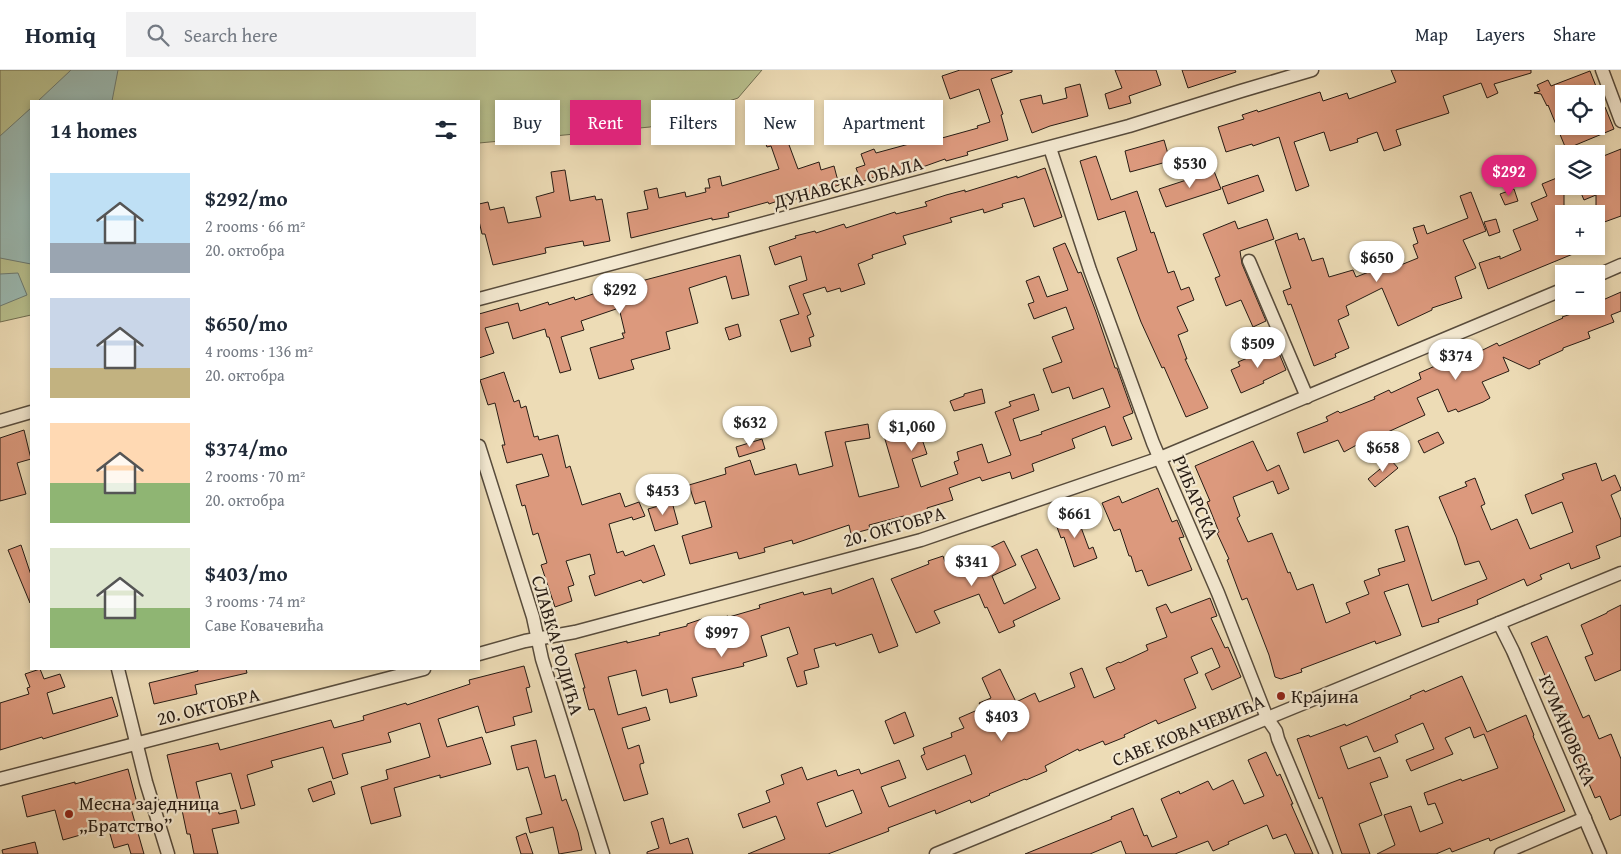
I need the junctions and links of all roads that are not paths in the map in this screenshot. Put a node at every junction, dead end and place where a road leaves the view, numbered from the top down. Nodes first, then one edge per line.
1 (1312, 70) edge
2 (1602, 70) edge
3 (1621, 120) edge
4 (1050, 148) junction
5 (1249, 261) dead end
6 (1621, 265) edge
7 (1605, 272) edge
8 (1555, 293) edge
9 (480, 299) edge
10 (1307, 397) junction
11 (30, 412) edge
12 (0, 420) edge
13 (480, 449) edge
14 (1160, 458) junction
15 (1621, 573) edge
16 (1499, 623) junction
17 (537, 640) junction
18 (480, 654) edge
19 (118, 670) edge
20 (420, 670) edge
21 (1267, 718) junction
22 (137, 743) junction
23 (0, 779) edge
24 (1585, 818) junction
25 (168, 854) edge
26 (603, 854) edge
27 (936, 854) edge
28 (1326, 854) edge
29 (1501, 854) edge
30 (1600, 854) edge

1 - 4 street, ДУНАВСКА ОБАЛА
2 - 3 street
4 - 9 street, ДУНАВСКА ОБАЛА
4 - 14 street, РИБАРСКА
5 - 10 street
6 - 7 street
8 - 10 street, 20. ОКТОБРА
10 - 14 street, 20. ОКТОБРА
11 - 12 street
13 - 17 street, СЛАВКА РОДИЋА
14 - 17 street, 20. ОКТОБРА
14 - 21 street, РИБАРСКА
15 - 16 street, САВЕ КОВАЧЕВИЋА
16 - 21 street, САВЕ КОВАЧЕВИЋА
16 - 24 street, КУМАНОВСКА
17 - 18 street, 20. ОКТОБРА
17 - 26 street, СЛАВКА РОДИЋА
19 - 22 street
20 - 22 street, 20. ОКТОБРА
21 - 27 street, САВЕ КОВАЧЕВИЋА
21 - 28 street, РИБАРСКА
22 - 23 street, 20. ОКТОБРА
22 - 25 street
24 - 29 street
24 - 30 street, КУМАНОВСКА

